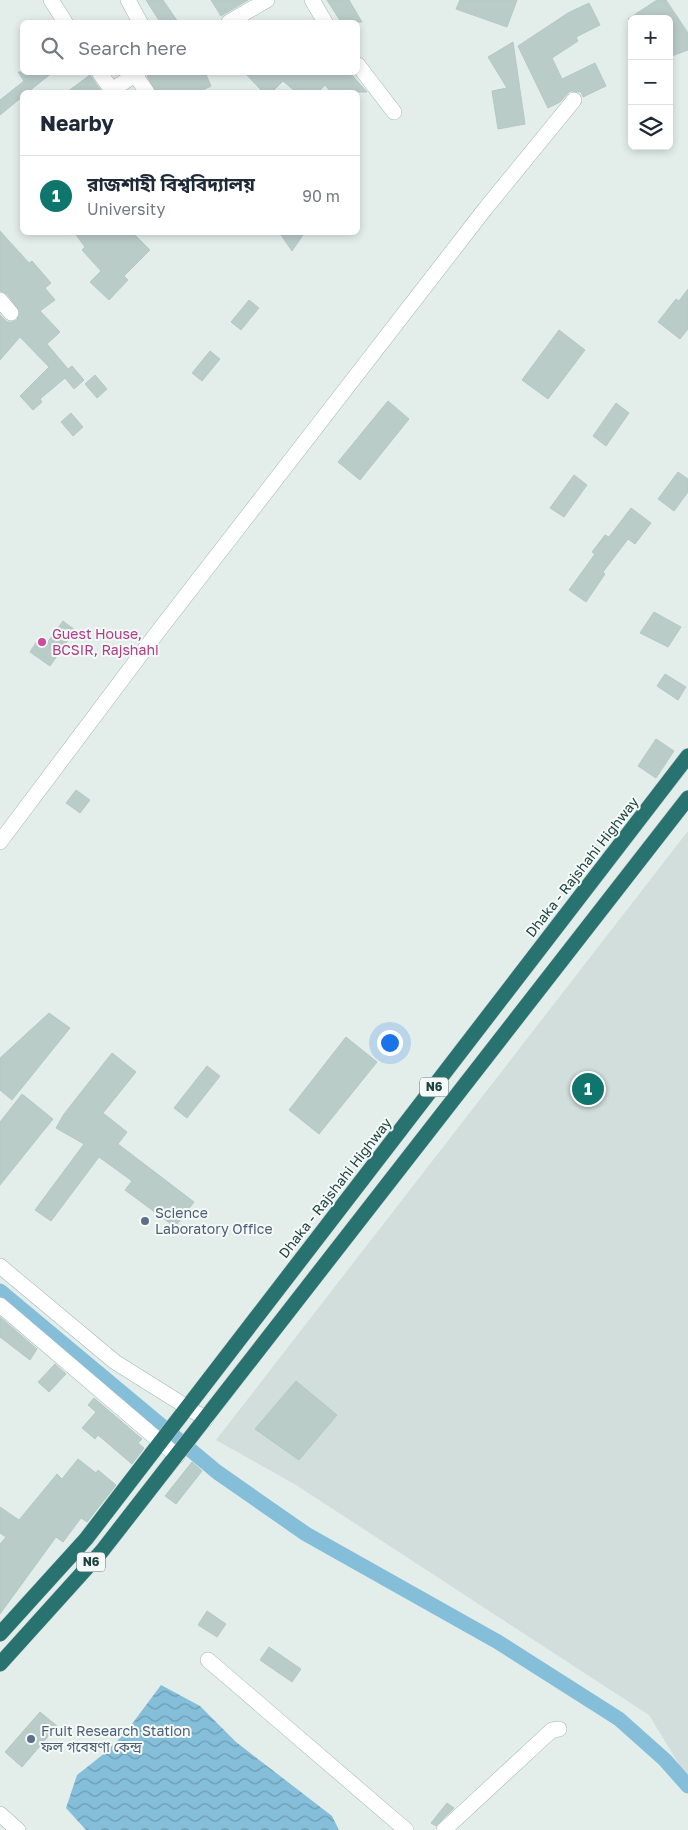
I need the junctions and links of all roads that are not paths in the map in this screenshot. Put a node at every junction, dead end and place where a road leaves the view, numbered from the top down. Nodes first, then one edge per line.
1 (51, 0) edge
2 (128, 0) edge
3 (267, 0) edge
4 (312, 0) edge
5 (63, 20) edge
6 (139, 20) edge
7 (232, 20) edge
8 (324, 20) edge
9 (360, 69) edge
10 (101, 75) edge
11 (135, 75) edge
12 (138, 75) edge
13 (110, 90) edge
14 (113, 90) edge
15 (146, 90) edge
16 (574, 100) dead end
17 (394, 112) dead end
18 (0, 300) edge
19 (10, 313) dead end
20 (688, 756) edge
21 (688, 798) edge
22 (0, 842) edge
23 (0, 1266) edge
24 (0, 1305) edge
25 (183, 1413) junction
26 (202, 1424) junction
27 (161, 1441) junction
28 (177, 1456) junction
29 (0, 1634) edge
30 (208, 1660) dead end
31 (0, 1664) edge
32 (559, 1729) dead end
33 (0, 1814) edge
34 (18, 1830) edge
35 (406, 1830) edge
36 (444, 1830) edge

1 - 5 street
2 - 6 street
3 - 7 street
4 - 8 street
9 - 17 street
10 - 13 street
11 - 14 street
12 - 15 street
16 - 22 street
18 - 19 street
20 - 25 highway, Dhaka - Rajshahi Highway / N6
21 - 26 highway, N6
23 - 25 street
24 - 27 street
25 - 26 street
25 - 27 highway, Dhaka - Rajshahi Highway / N6
26 - 28 highway, N6
27 - 28 street
27 - 29 highway, Dhaka - Rajshahi Highway / N6
28 - 31 highway, N6
30 - 35 street
32 - 36 street
33 - 34 street

